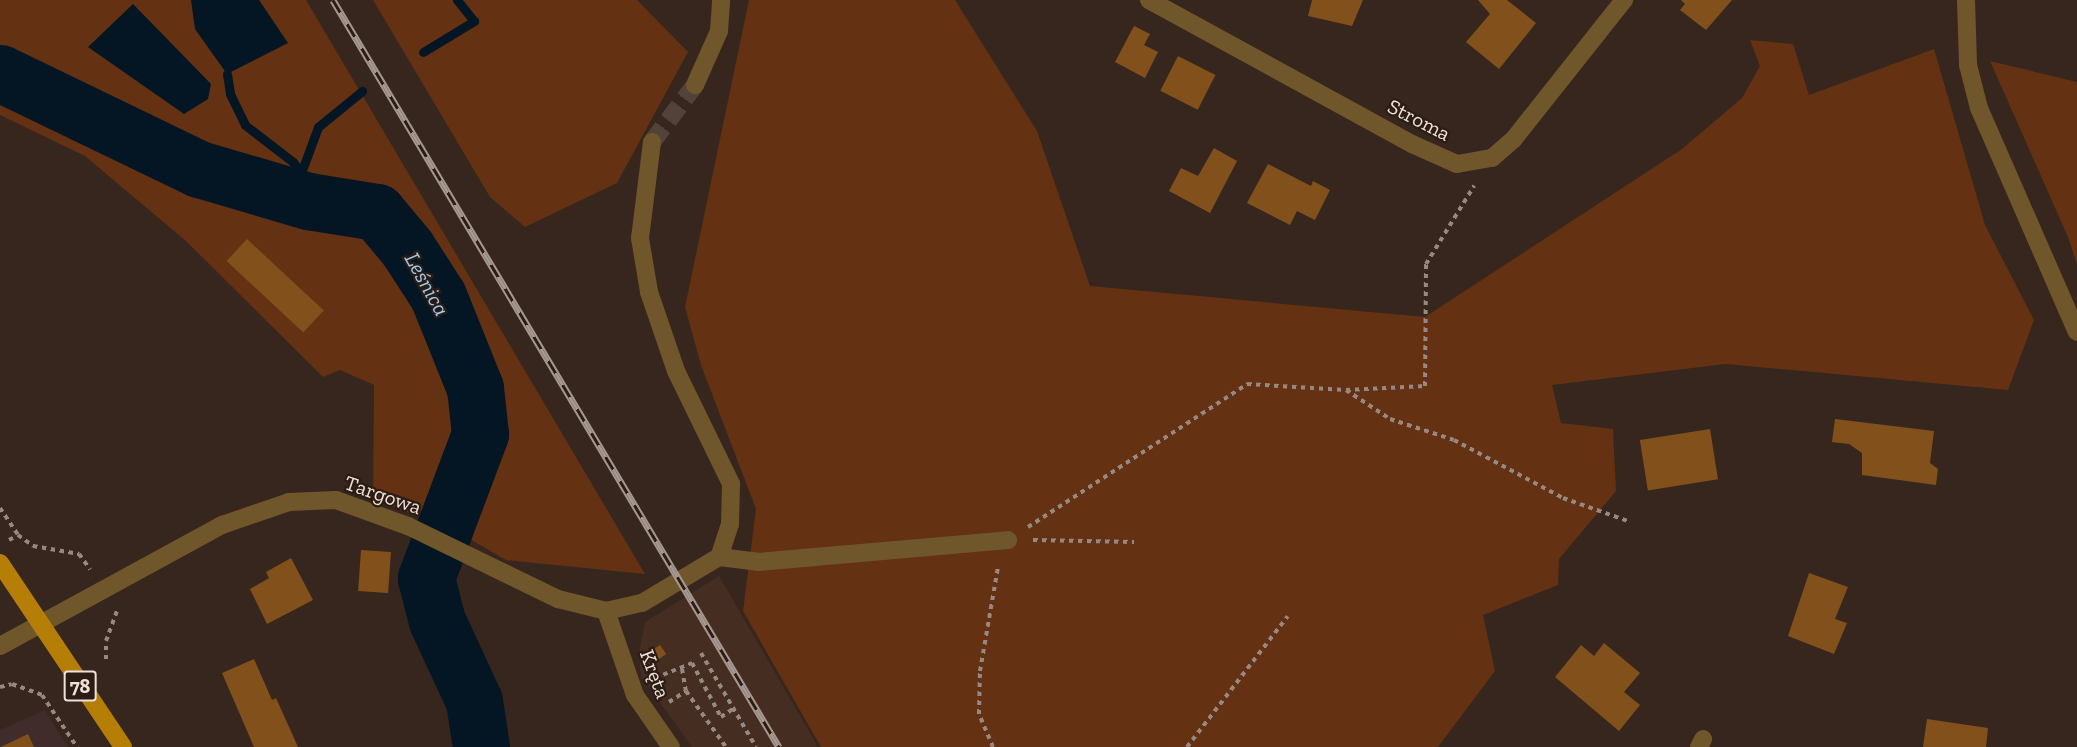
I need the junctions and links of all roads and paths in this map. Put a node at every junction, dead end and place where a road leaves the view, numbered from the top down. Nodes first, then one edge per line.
1 (721, 0) edge
2 (1149, 0) edge
3 (1624, 0) edge
4 (1966, 0) edge
5 (695, 85) tunnel mouth
6 (652, 142) tunnel mouth
7 (1492, 158) junction
8 (2077, 332) edge
9 (1346, 390) junction
10 (0, 508) edge
11 (1628, 520) dead end
12 (18, 535) junction
13 (1008, 540) junction
14 (1134, 543) dead end
15 (0, 546) edge
16 (718, 557) junction
17 (0, 563) edge
18 (103, 589) junction
19 (606, 611) junction
20 (1288, 616) dead end
21 (40, 623) junction
22 (0, 646) edge
23 (701, 653) dead end
24 (106, 659) dead end
25 (682, 669) junction
26 (0, 687) edge
27 (686, 691) junction
28 (635, 695) junction
29 (659, 707) dead end
30 (733, 709) junction
31 (77, 747) edge
32 (123, 747) edge
33 (671, 747) edge
34 (726, 747) edge
35 (756, 747) edge
36 (993, 747) edge
37 (1187, 747) edge

1 - 5 street
2 - 7 street, Stroma
3 - 7 street
4 - 8 street
6 - 16 street
7 - 9 path
9 - 11 path
9 - 13 path
10 - 12 path
12 - 15 path
12 - 18 path
13 - 14 path
13 - 16 street
13 - 36 path
16 - 19 street, Targowa
17 - 21 main road, 78
18 - 19 street, Targowa
18 - 21 street, Targowa
18 - 24 path
19 - 28 street, Kręta
20 - 37 path
21 - 22 street, Targowa
21 - 32 main road, 78
23 - 30 path
25 - 27 path
25 - 28 path
25 - 30 path
26 - 31 path
27 - 29 path
27 - 34 path
28 - 33 street, Kręta
30 - 35 path

